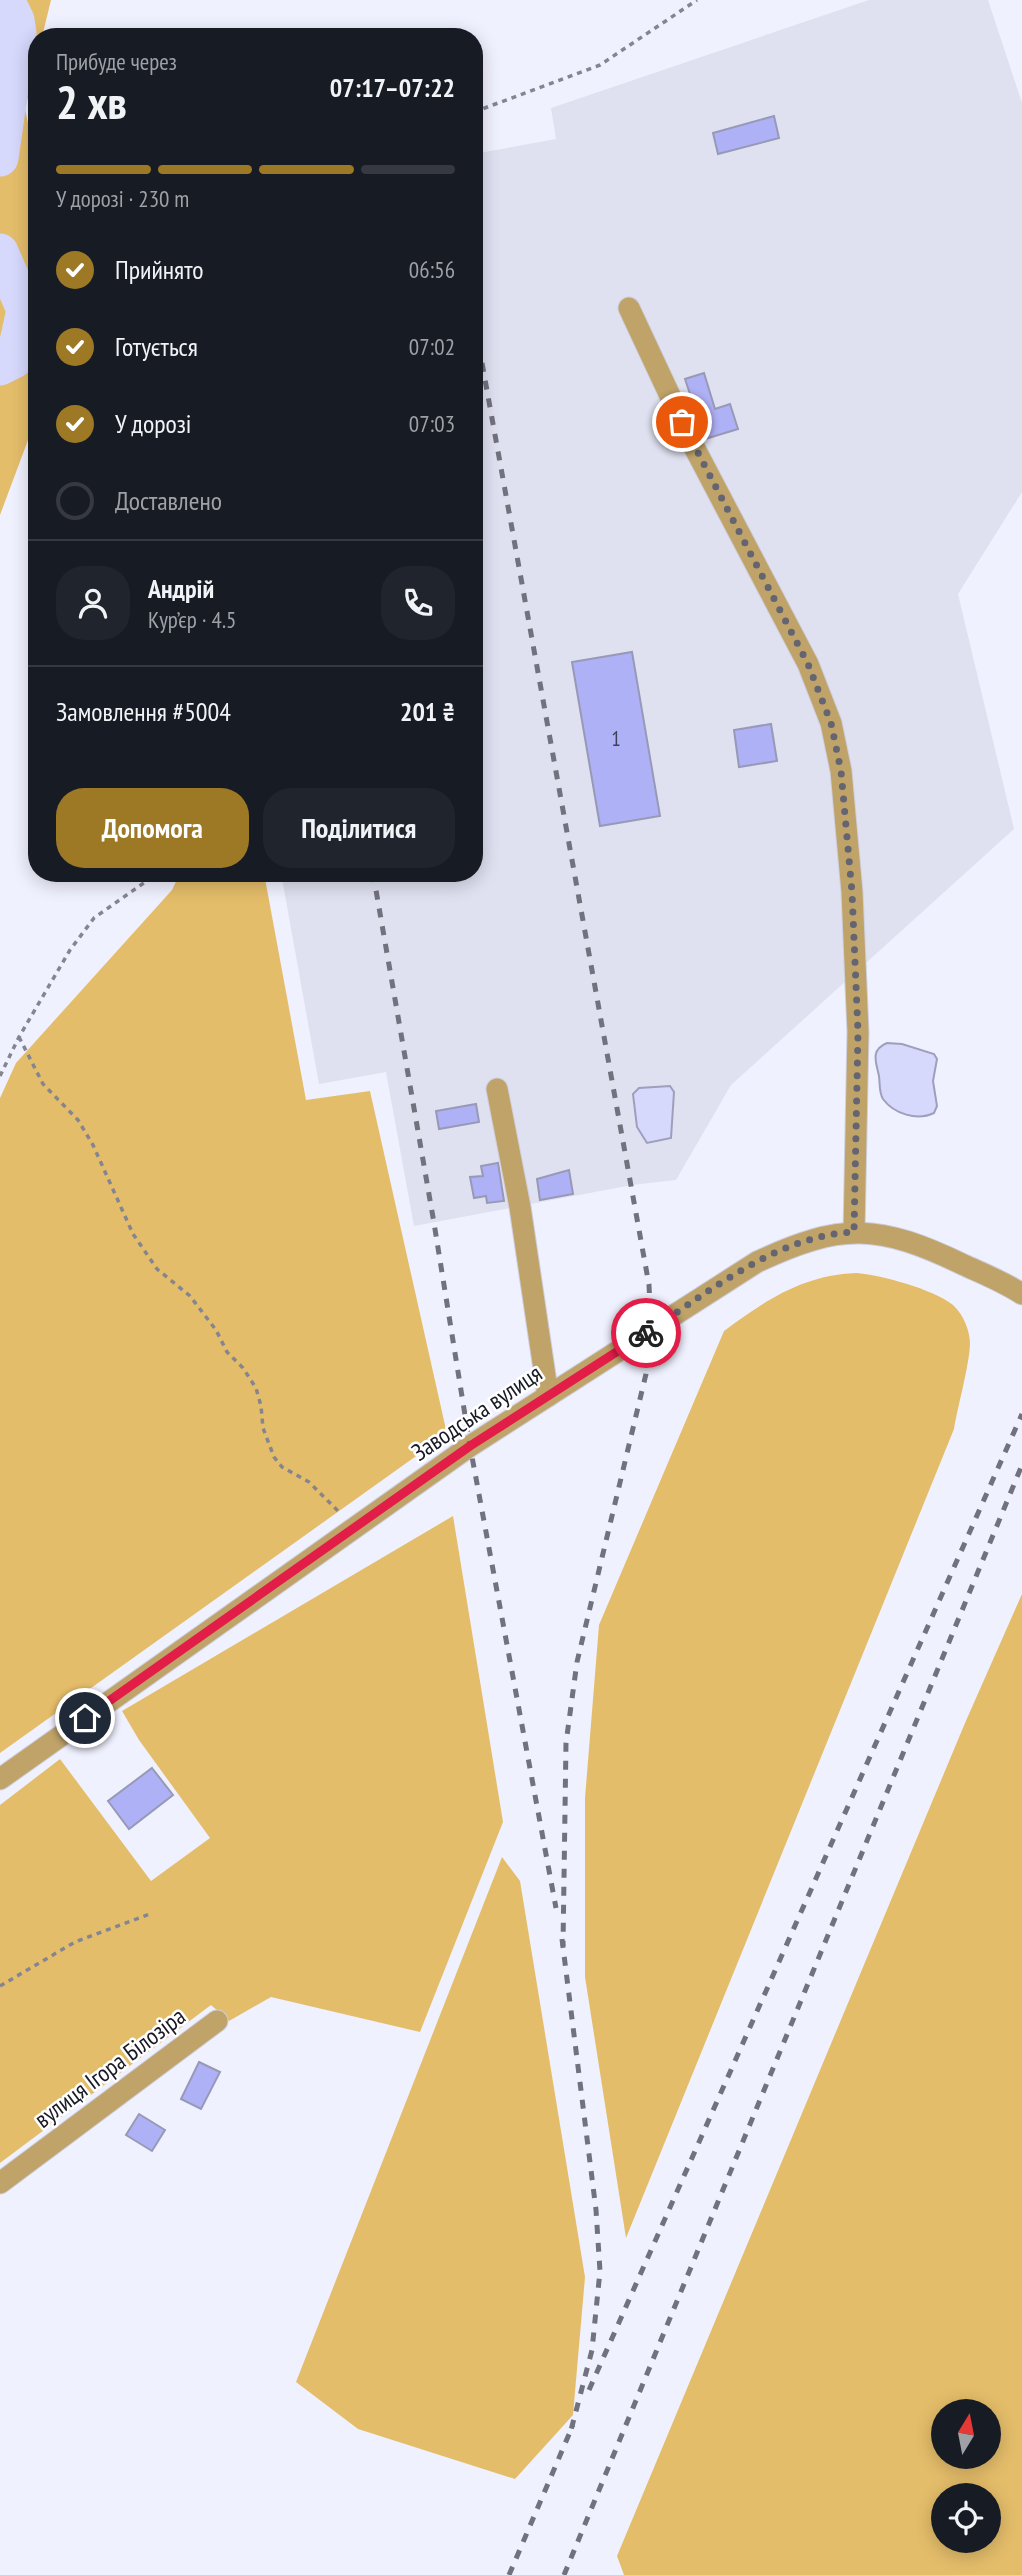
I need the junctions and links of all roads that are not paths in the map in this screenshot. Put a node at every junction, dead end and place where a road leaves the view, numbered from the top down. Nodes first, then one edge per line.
1 (629, 308) dead end
2 (497, 1089) dead end
3 (854, 1232) junction
4 (1019, 1288) edge
5 (548, 1396) junction
6 (0, 1779) edge
7 (218, 2021) dead end
8 (0, 2183) edge

1 - 3 street
2 - 5 street
3 - 4 street, Заводська вулиця
3 - 5 street, Заводська вулиця
5 - 6 street, Заводська вулиця
7 - 8 street, вулиця Ігора Білозіра

